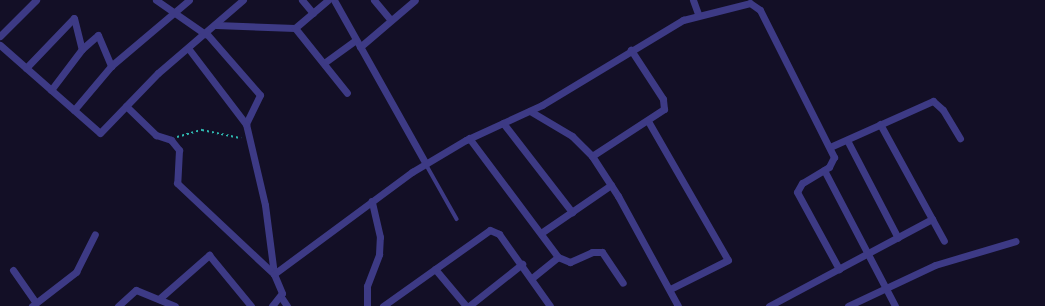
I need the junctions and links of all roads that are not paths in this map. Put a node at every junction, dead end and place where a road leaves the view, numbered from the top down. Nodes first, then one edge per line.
1 (36, 0) edge
2 (156, 0) edge
3 (189, 0) edge
4 (243, 0) edge
5 (302, 0) edge
6 (328, 0) edge
7 (334, 0) edge
8 (374, 0) edge
9 (415, 0) edge
10 (693, 0) edge
11 (176, 11) junction
12 (312, 13) junction
13 (698, 14) junction
14 (391, 20) junction
15 (216, 25) junction
16 (295, 28) junction
17 (206, 34) junction
18 (0, 36) edge
19 (358, 43) junction
20 (188, 48) junction
21 (1, 49) edge
22 (82, 49) junction
23 (631, 50) junction
24 (324, 63) junction
25 (111, 66) junction
26 (26, 68) junction
27 (51, 90) junction
28 (347, 93) dead end
29 (126, 106) junction
30 (74, 110) junction
31 (530, 111) junction
32 (648, 121) junction
33 (503, 123) junction
34 (246, 124) junction
35 (880, 124) junction
36 (469, 138) junction
37 (960, 138) dead end
38 (847, 140) junction
39 (830, 147) junction
40 (592, 156) junction
41 (426, 164) junction
42 (824, 170) junction
43 (611, 185) junction
44 (372, 201) junction
45 (572, 212) junction
46 (458, 219) dead end
47 (932, 219) junction
48 (541, 233) junction
49 (95, 234) dead end
50 (898, 238) junction
51 (1016, 240) dead end
52 (944, 241) dead end
53 (869, 253) junction
54 (558, 256) junction
55 (522, 264) junction
56 (435, 269) junction
57 (839, 269) junction
58 (13, 270) dead end
59 (274, 274) junction
60 (532, 278) junction
61 (623, 283) dead end
62 (886, 286) junction
63 (670, 289) junction
64 (281, 297) junction
65 (159, 299) junction
66 (34, 304) edge
67 (122, 305) edge
68 (175, 306) edge
69 (251, 306) edge
70 (272, 306) edge
71 (287, 306) edge
72 (367, 306) edge
73 (383, 306) edge
74 (468, 306) edge
75 (550, 306) edge
76 (678, 306) edge
77 (771, 306) edge
78 (848, 306) edge
79 (895, 306) edge

1 - 18 street
2 - 11 street
3 - 11 street
4 - 15 street
5 - 12 street
6 - 12 street
7 - 19 street
8 - 14 street
9 - 14 street
10 - 13 street
11 - 17 street
11 - 25 street
12 - 16 street
13 - 23 street
13 - 39 street
14 - 19 street
15 - 16 street
15 - 17 street
16 - 24 street
17 - 20 street
17 - 34 street
19 - 24 street
19 - 41 street
20 - 29 street
20 - 34 street
21 - 26 street
22 - 25 street
22 - 26 street
22 - 27 street
23 - 31 street
23 - 32 street
24 - 28 street
25 - 30 street
26 - 27 street
27 - 30 street
29 - 30 street
29 - 59 street
31 - 33 street
31 - 40 street
32 - 40 street
32 - 63 street
33 - 36 street
33 - 45 street
34 - 59 street
35 - 37 street
35 - 38 street
35 - 47 street
36 - 41 street
36 - 48 street
38 - 39 street
38 - 50 street
39 - 42 street
40 - 43 street
41 - 44 street
41 - 46 lane
42 - 53 street
42 - 57 street
43 - 45 street
43 - 63 street
44 - 59 street
44 - 72 street
45 - 48 street
47 - 50 street
47 - 52 street
48 - 54 street
49 - 66 street
50 - 53 street
51 - 62 street
53 - 57 street
53 - 62 street
54 - 60 street
54 - 61 street
55 - 56 street
55 - 60 street
55 - 74 street
56 - 73 street
56 - 74 street
57 - 77 street
58 - 66 street
59 - 64 street
60 - 75 street
62 - 78 street
62 - 79 street
63 - 76 street
64 - 70 street
64 - 71 street
65 - 67 street
65 - 68 street
65 - 69 street

